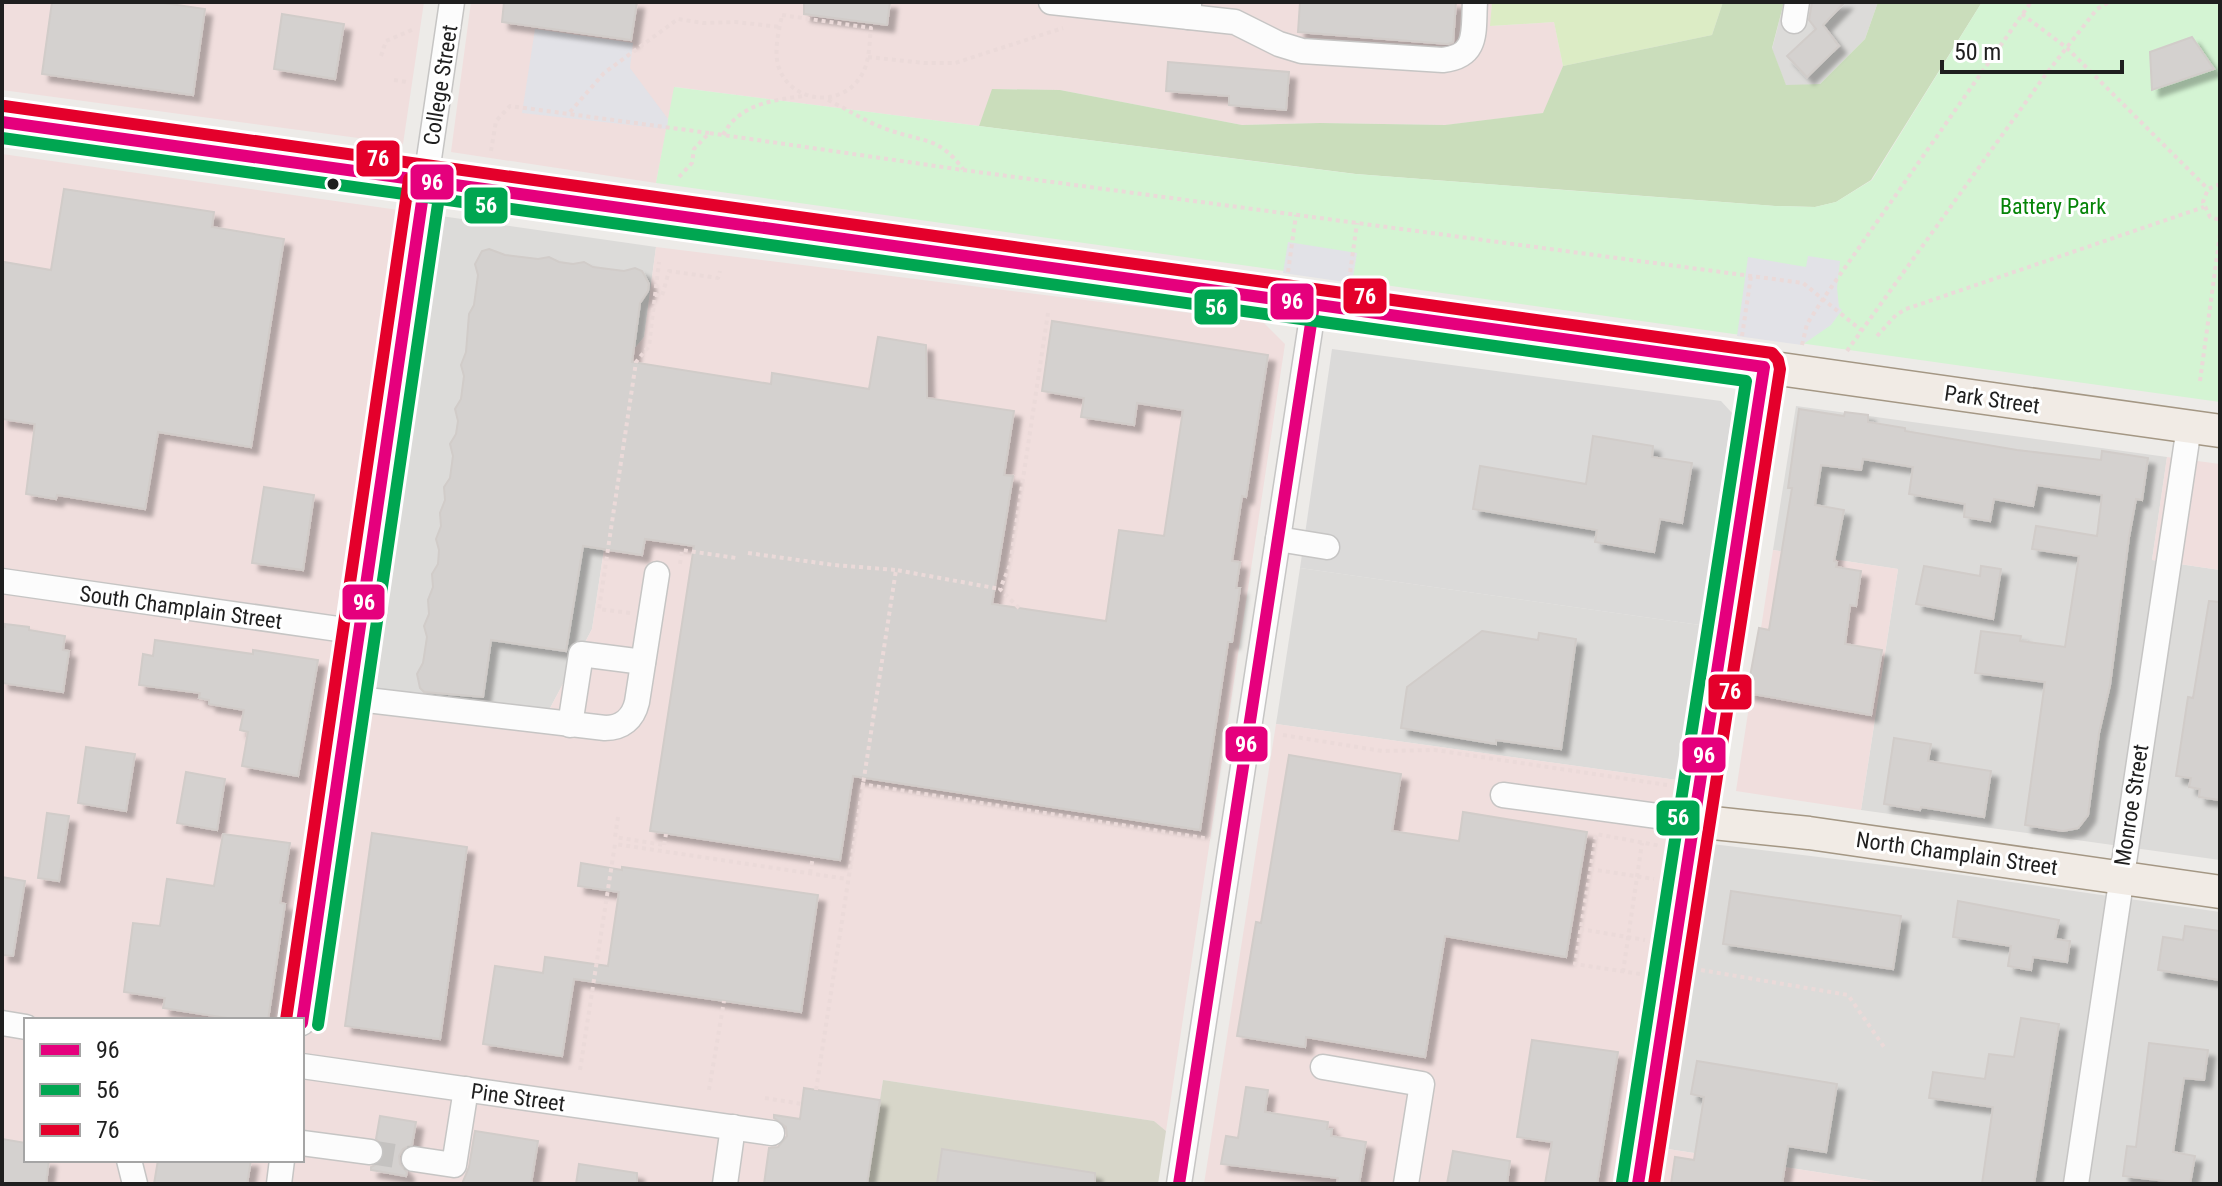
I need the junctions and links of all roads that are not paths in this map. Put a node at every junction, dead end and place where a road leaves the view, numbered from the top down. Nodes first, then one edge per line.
1 (452, 2) edge
2 (1051, 2) edge
3 (1475, 2) edge
4 (1189, 9) edge
5 (2, 122) edge
6 (425, 181) junction
7 (1314, 304) junction
8 (1764, 367) junction
9 (2204, 429) edge
10 (1278, 539) junction
11 (1327, 547) dead end
12 (657, 574) dead end
13 (2, 581) edge
14 (359, 632) junction
15 (643, 662) junction
16 (350, 698) junction
17 (570, 725) junction
18 (1503, 795) dead end
19 (1694, 821) junction
20 (2120, 877) junction
21 (2220, 892) edge
22 (303, 1018) edge
23 (2, 1023) edge
24 (24, 1027) edge
25 (304, 1066) edge
26 (1323, 1067) dead end
27 (466, 1089) junction
28 (733, 1127) junction
29 (772, 1133) dead end
30 (304, 1143) edge
31 (370, 1152) tunnel mouth
32 (414, 1159) tunnel mouth
33 (130, 1162) edge
34 (282, 1162) edge
35 (135, 1184) edge
36 (279, 1184) edge
37 (725, 1184) edge
38 (1179, 1184) edge
39 (1406, 1184) edge
40 (1638, 1184) edge
41 (2076, 1184) edge

1 - 6 street, College Street
2 - 4 street
3 - 4 street
5 - 6 main road, Park Street
6 - 7 main road, Park Street
6 - 14 street, College Street
7 - 8 main road, Park Street
7 - 10 street
8 - 9 main road, Park Street
8 - 19 main road
9 - 20 street, Monroe Street
10 - 11 street
10 - 38 street
12 - 15 street
13 - 14 street, South Champlain Street
14 - 16 street, College Street
15 - 17 street
15 - 17 street
16 - 17 street
16 - 22 street, College Street
18 - 19 street
19 - 20 main road, North Champlain Street
19 - 40 main road
20 - 21 main road, North Champlain Street
20 - 41 street, Monroe Street
23 - 24 street
25 - 27 street, Pine Street
26 - 39 street
27 - 28 street, Pine Street
27 - 32 street
28 - 29 street, Pine Street
28 - 37 street
30 - 31 street
33 - 35 street
34 - 36 street

